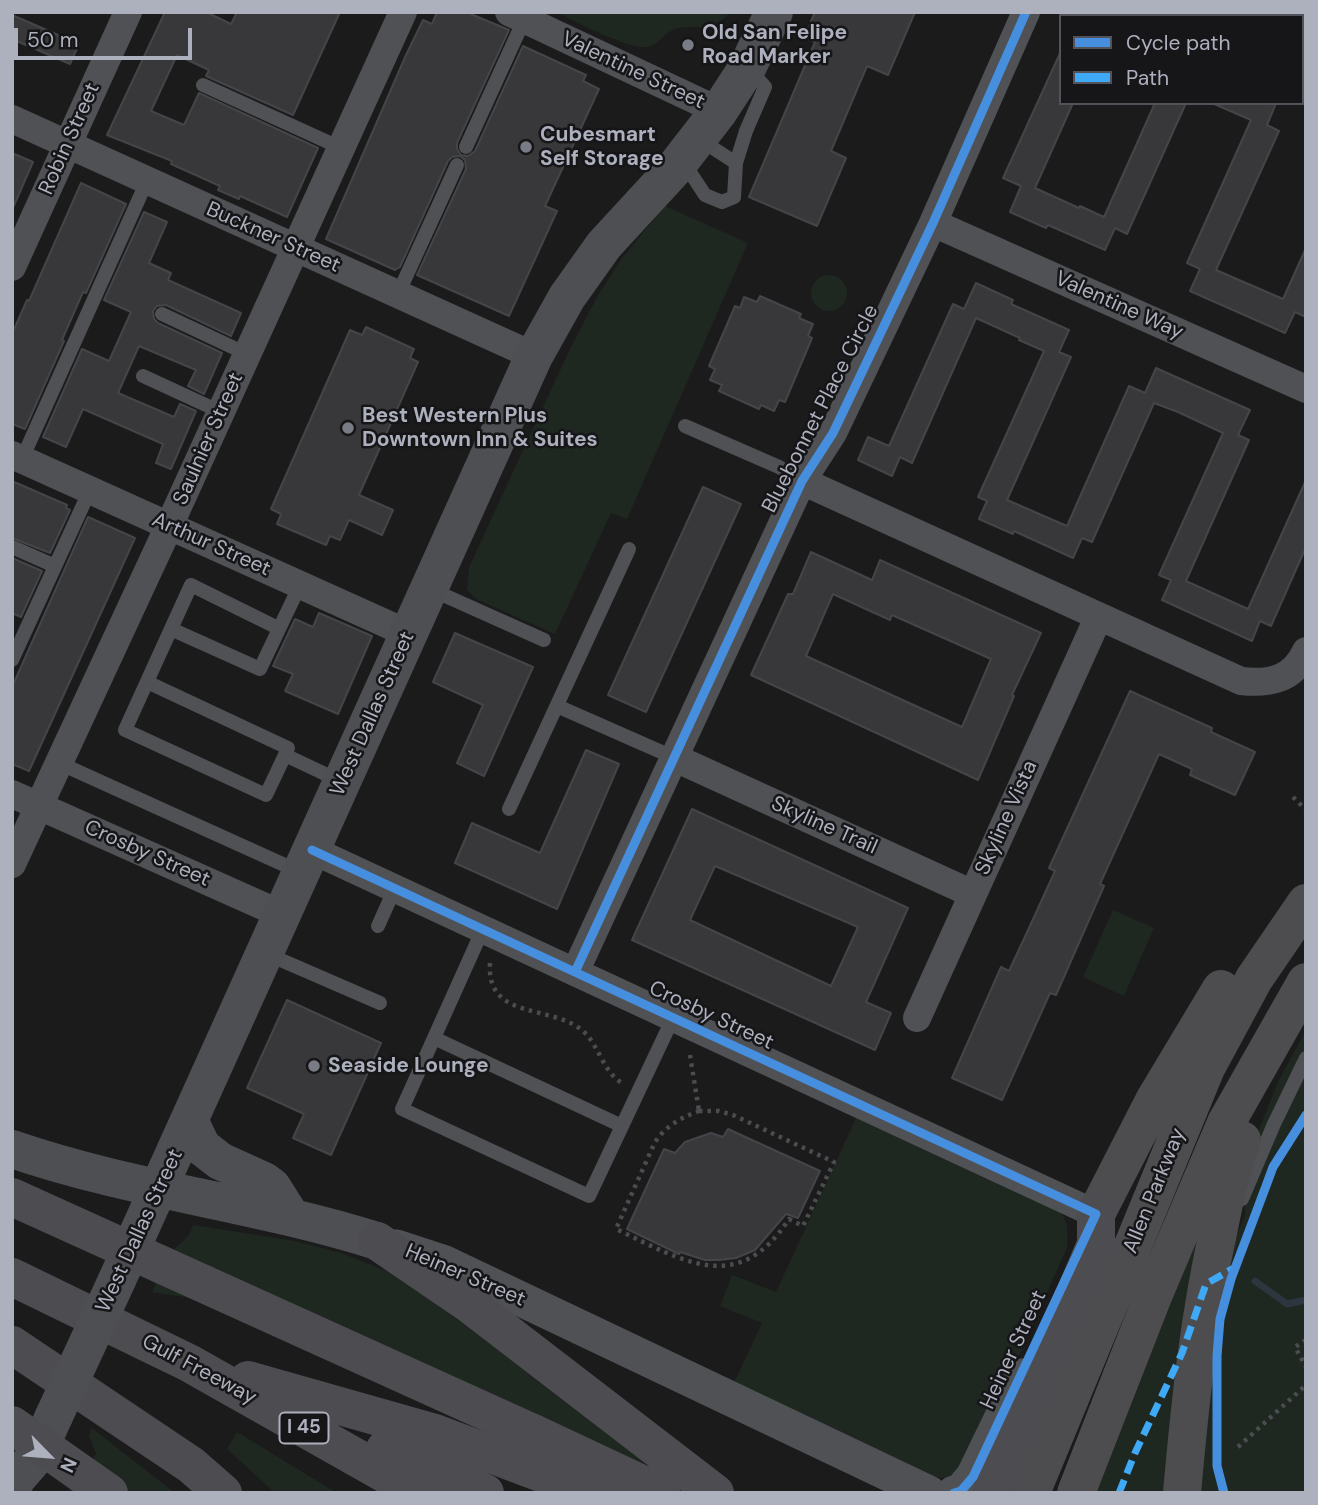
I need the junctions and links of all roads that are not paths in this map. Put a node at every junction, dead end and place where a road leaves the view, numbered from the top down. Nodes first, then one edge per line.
1 (128, 12) edge
2 (403, 12) edge
3 (774, 12) edge
4 (1026, 12) edge
5 (517, 16) edge
6 (747, 68) junction
7 (203, 85) dead end
8 (12, 119) edge
9 (700, 136) junction
10 (68, 145) junction
11 (466, 147) dead end
12 (341, 148) junction
13 (736, 163) junction
14 (457, 165) dead end
15 (147, 181) junction
16 (933, 223) junction
17 (295, 248) junction
18 (12, 267) edge
19 (398, 294) junction
20 (162, 314) dead end
21 (247, 354) junction
22 (534, 356) junction
23 (143, 376) dead end
24 (1306, 389) edge
25 (221, 412) junction
26 (685, 426) dead end
27 (17, 457) edge
28 (802, 481) junction
29 (90, 490) junction
30 (169, 526) junction
31 (12, 547) edge
32 (629, 549) dead end
33 (55, 566) junction
34 (300, 584) junction
35 (430, 588) junction
36 (1098, 618) junction
37 (278, 628) junction
38 (171, 629) junction
39 (409, 634) junction
40 (544, 640) dead end
41 (1306, 651) edge
42 (12, 660) edge
43 (147, 682) junction
44 (557, 706) junction
45 (285, 755) junction
46 (675, 758) junction
47 (59, 764) junction
48 (342, 782) junction
49 (12, 794) edge
50 (39, 806) junction
51 (509, 809) dead end
52 (307, 862) junction
53 (12, 864) edge
54 (395, 888) junction
55 (973, 894) junction
56 (1306, 903) edge
57 (282, 915) junction
58 (378, 926) dead end
59 (483, 929) junction
60 (265, 954) junction
61 (575, 972) junction
62 (1306, 982) edge
63 (380, 1003) dead end
64 (673, 1018) junction
65 (917, 1018) dead end
66 (434, 1038) junction
67 (1272, 1038) junction
68 (1306, 1058) edge
69 (190, 1122) junction
70 (622, 1126) junction
71 (12, 1149) edge
72 (159, 1190) junction
73 (12, 1197) edge
74 (1096, 1214) junction
75 (291, 1217) junction
76 (377, 1241) junction
77 (12, 1277) edge
78 (1206, 1284) junction
79 (12, 1345) edge
80 (189, 1363) junction
81 (12, 1425) edge
82 (28, 1465) edge
83 (12, 1488) edge
84 (109, 1493) edge
85 (223, 1493) edge
86 (419, 1493) edge
87 (485, 1493) edge
88 (594, 1493) edge
89 (661, 1493) edge
90 (715, 1493) edge
91 (929, 1493) edge
92 (954, 1493) edge
93 (990, 1493) edge
94 (1031, 1493) edge
95 (1076, 1493) edge
96 (1182, 1493) edge

1 - 10 street, Robin Street
2 - 12 street, Saulnier Street
3 - 6 main road, West Dallas Street
4 - 16 street, Bluebonnet Place Circle
5 - 9 street, Valentine Street
5 - 11 lane
6 - 9 main road, West Dallas Street
6 - 13 lane
7 - 12 lane
8 - 10 street, Buckner Street
9 - 13 lane
9 - 13 lane
9 - 22 main road, West Dallas Street
10 - 15 street, Buckner Street
10 - 18 street, Robin Street
12 - 17 street, Saulnier Street
14 - 19 lane
15 - 17 street, Buckner Street
15 - 27 lane
16 - 24 street, Valentine Way
16 - 28 street, Bluebonnet Place Circle
17 - 19 street, Buckner Street
17 - 21 street, Saulnier Street
19 - 22 street, Buckner Street
20 - 21 lane
21 - 25 street, Saulnier Street
22 - 35 main road, West Dallas Street
23 - 25 lane
25 - 30 street, Saulnier Street
26 - 28 lane
27 - 29 street, Arthur Street
28 - 36 street, Bluebonnet Place Circle
28 - 46 street, Bluebonnet Place Circle
29 - 30 street, Arthur Street
29 - 33 lane
30 - 34 street, Arthur Street
30 - 47 street, Saulnier Street
31 - 33 lane
32 - 44 lane
33 - 42 lane
34 - 37 lane
34 - 39 street, Arthur Street
35 - 39 main road, West Dallas Street
35 - 40 lane
36 - 41 street, Bluebonnet Place Circle
36 - 55 street, Skyline Vista
37 - 38 lane
37 - 38 lane
38 - 43 lane
39 - 48 main road, West Dallas Street
43 - 45 lane
43 - 45 lane
44 - 46 lane
44 - 51 lane
45 - 48 lane
46 - 55 street, Skyline Trail
46 - 61 street, Bluebonnet Place Circle
47 - 50 street, Saulnier Street
47 - 52 lane
48 - 52 main road, West Dallas Street
49 - 50 street, Crosby Street
50 - 53 street, Saulnier Street
50 - 57 street, Crosby Street
52 - 54 street, Crosby Street
52 - 57 main road, West Dallas Street
54 - 58 lane
54 - 59 street, Crosby Street
55 - 65 street, Skyline Vista
56 - 74 main road
56 - 94 main road, Allen Parkway
57 - 60 main road, West Dallas Street
59 - 61 street, Crosby Street
59 - 66 lane
60 - 63 lane
60 - 69 main road, West Dallas Street
61 - 64 street, Crosby Street
62 - 67 main road, Allen Parkway
64 - 70 lane
64 - 74 street, Crosby Street
66 - 70 lane
66 - 70 lane
67 - 78 main road
67 - 95 main road, Allen Parkway
68 - 78 lane
69 - 72 main road, West Dallas Street
69 - 75 main road
71 - 72 main road, Heiner Street
72 - 75 main road, Heiner Street
72 - 82 main road, West Dallas Street, bridge
73 - 89 highway, bridge
74 - 92 street, Heiner Street
74 - 93 highway
75 - 76 main road, Heiner Street
76 - 90 highway
76 - 91 street, Heiner Street
77 - 80 highway, Gulf Freeway / I 45
78 - 96 main road
79 - 85 highway
80 - 86 highway, Gulf Freeway / I 45
80 - 87 highway
80 - 88 highway
81 - 84 highway, bridge
82 - 83 main road, West Dallas Street

